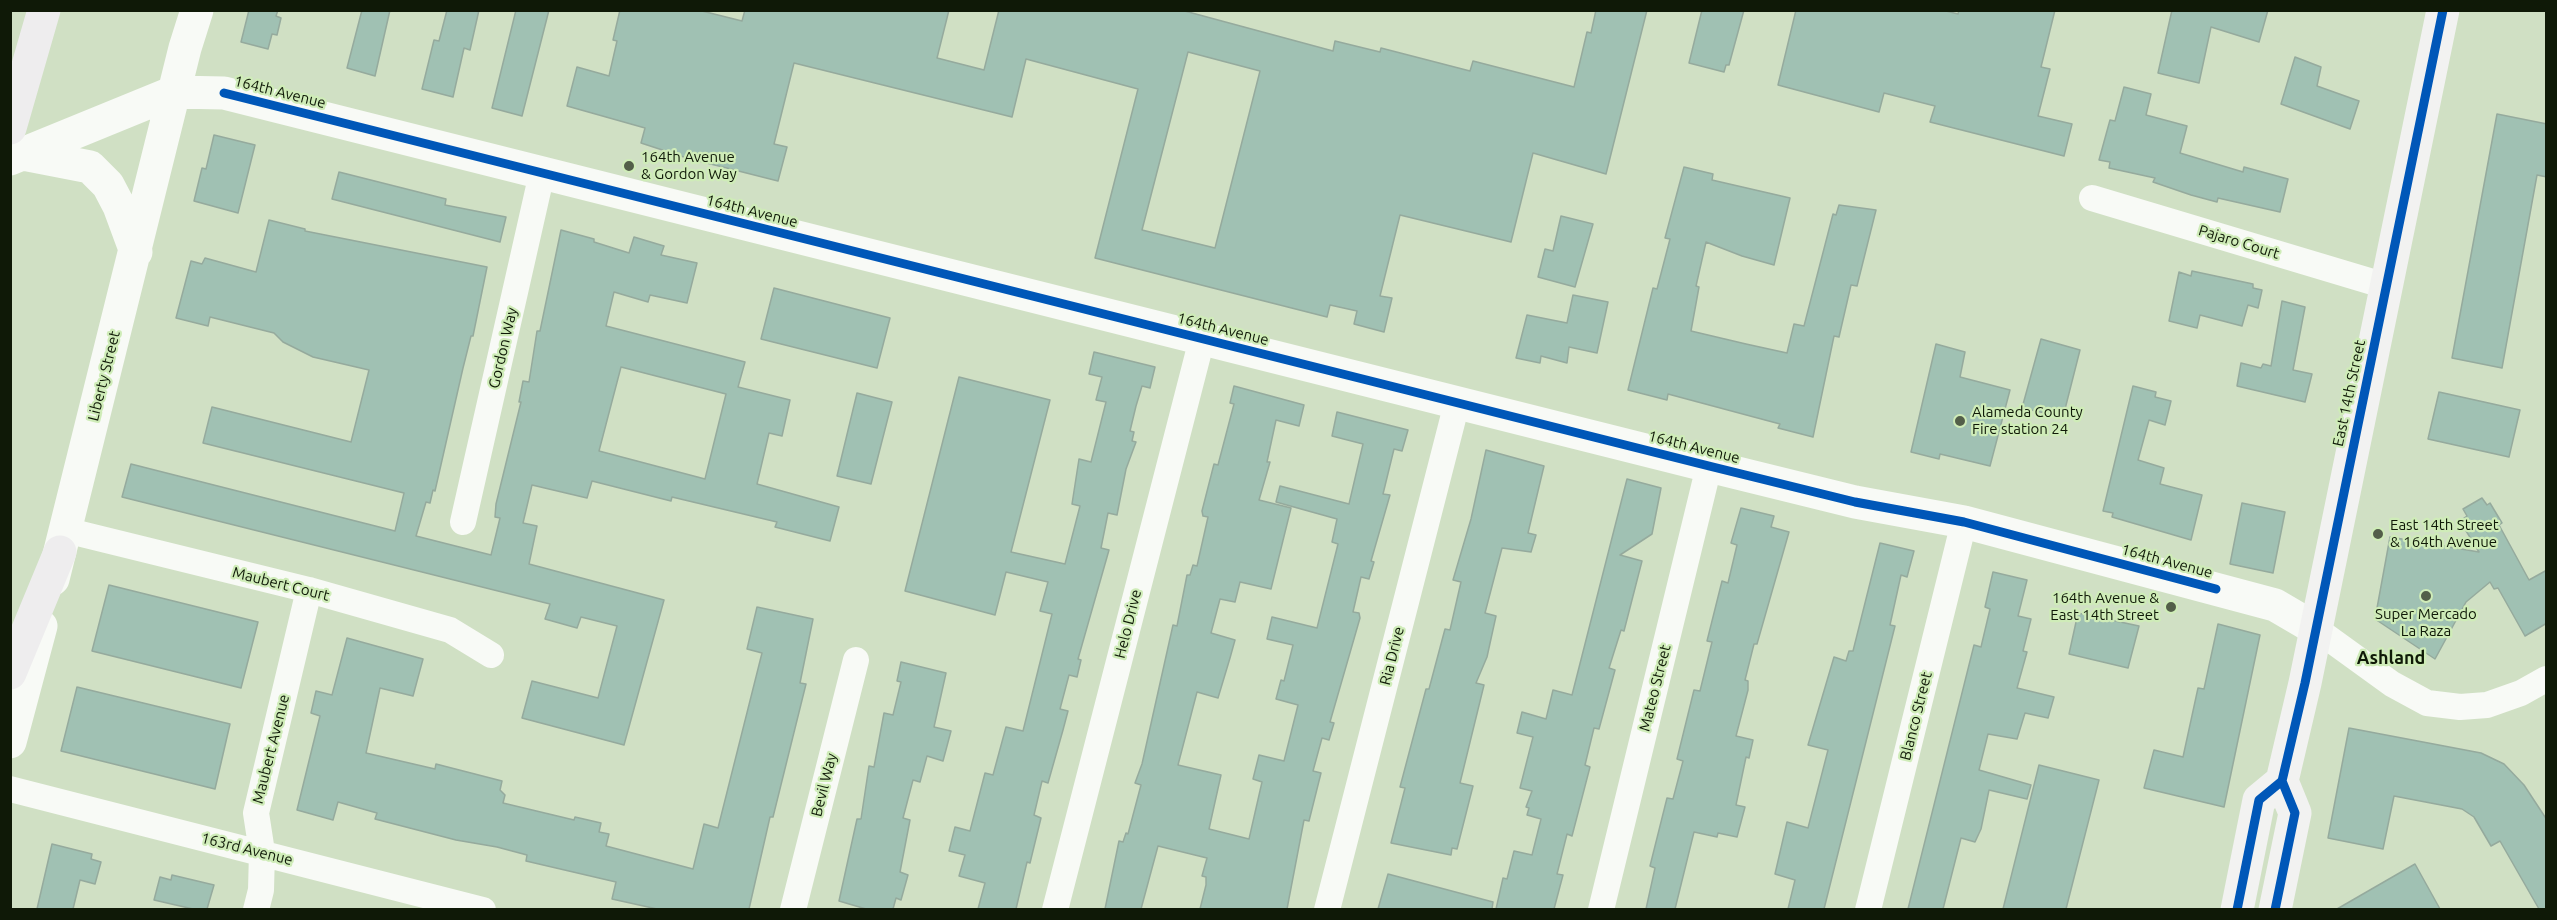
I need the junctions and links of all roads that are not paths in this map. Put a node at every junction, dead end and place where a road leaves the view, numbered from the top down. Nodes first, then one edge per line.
1 (44, 10) edge
2 (197, 10) edge
3 (2443, 10) edge
4 (174, 92) junction
5 (15, 147) edge
6 (542, 173) junction
7 (2092, 198) dead end
8 (136, 252) junction
9 (2386, 286) junction
10 (1202, 339) junction
11 (1456, 402) junction
12 (1709, 466) junction
13 (463, 522) dead end
14 (1964, 522) junction
15 (62, 541) junction
16 (309, 590) junction
17 (2316, 629) junction
18 (491, 655) dead end
19 (856, 660) dead end
20 (10, 673) edge
21 (2547, 679) edge
22 (10, 742) edge
23 (2282, 781) junction
24 (10, 789) edge
25 (262, 852) junction
26 (256, 909) edge
27 (483, 909) edge
28 (793, 909) edge
29 (1055, 909) edge
30 (1327, 909) edge
31 (1601, 909) edge
32 (1868, 909) edge
33 (2237, 909) edge
34 (2275, 909) edge

1 - 5 highway
2 - 4 street, Liberty Street
3 - 9 main road, East 14th Street
4 - 5 street, 164th Avenue
4 - 6 street, 164th Avenue
4 - 8 street, Liberty Street
5 - 8 street
6 - 10 street, 164th Avenue
6 - 13 street, Gordon Way
7 - 9 street, Pajaro Court
8 - 15 street, Liberty Street
9 - 17 main road, East 14th Street
10 - 11 street, 164th Avenue
10 - 29 street, Helo Drive
11 - 12 street, 164th Avenue
11 - 30 street, Ria Drive
12 - 14 street, 164th Avenue
12 - 31 street, Mateo Street
14 - 17 street, 164th Avenue
14 - 32 street, Blanco Street
15 - 16 street, Maubert Court
15 - 20 highway
15 - 22 street, Liberty Street
16 - 18 street, Maubert Court
16 - 25 street, Maubert Avenue
17 - 21 street, 164th Avenue
17 - 23 main road, East 14th Street
19 - 28 street, Bevil Way
23 - 33 main road
23 - 34 main road
24 - 25 street, 163rd Avenue
25 - 26 street, Maubert Avenue
25 - 27 street, 163rd Avenue

